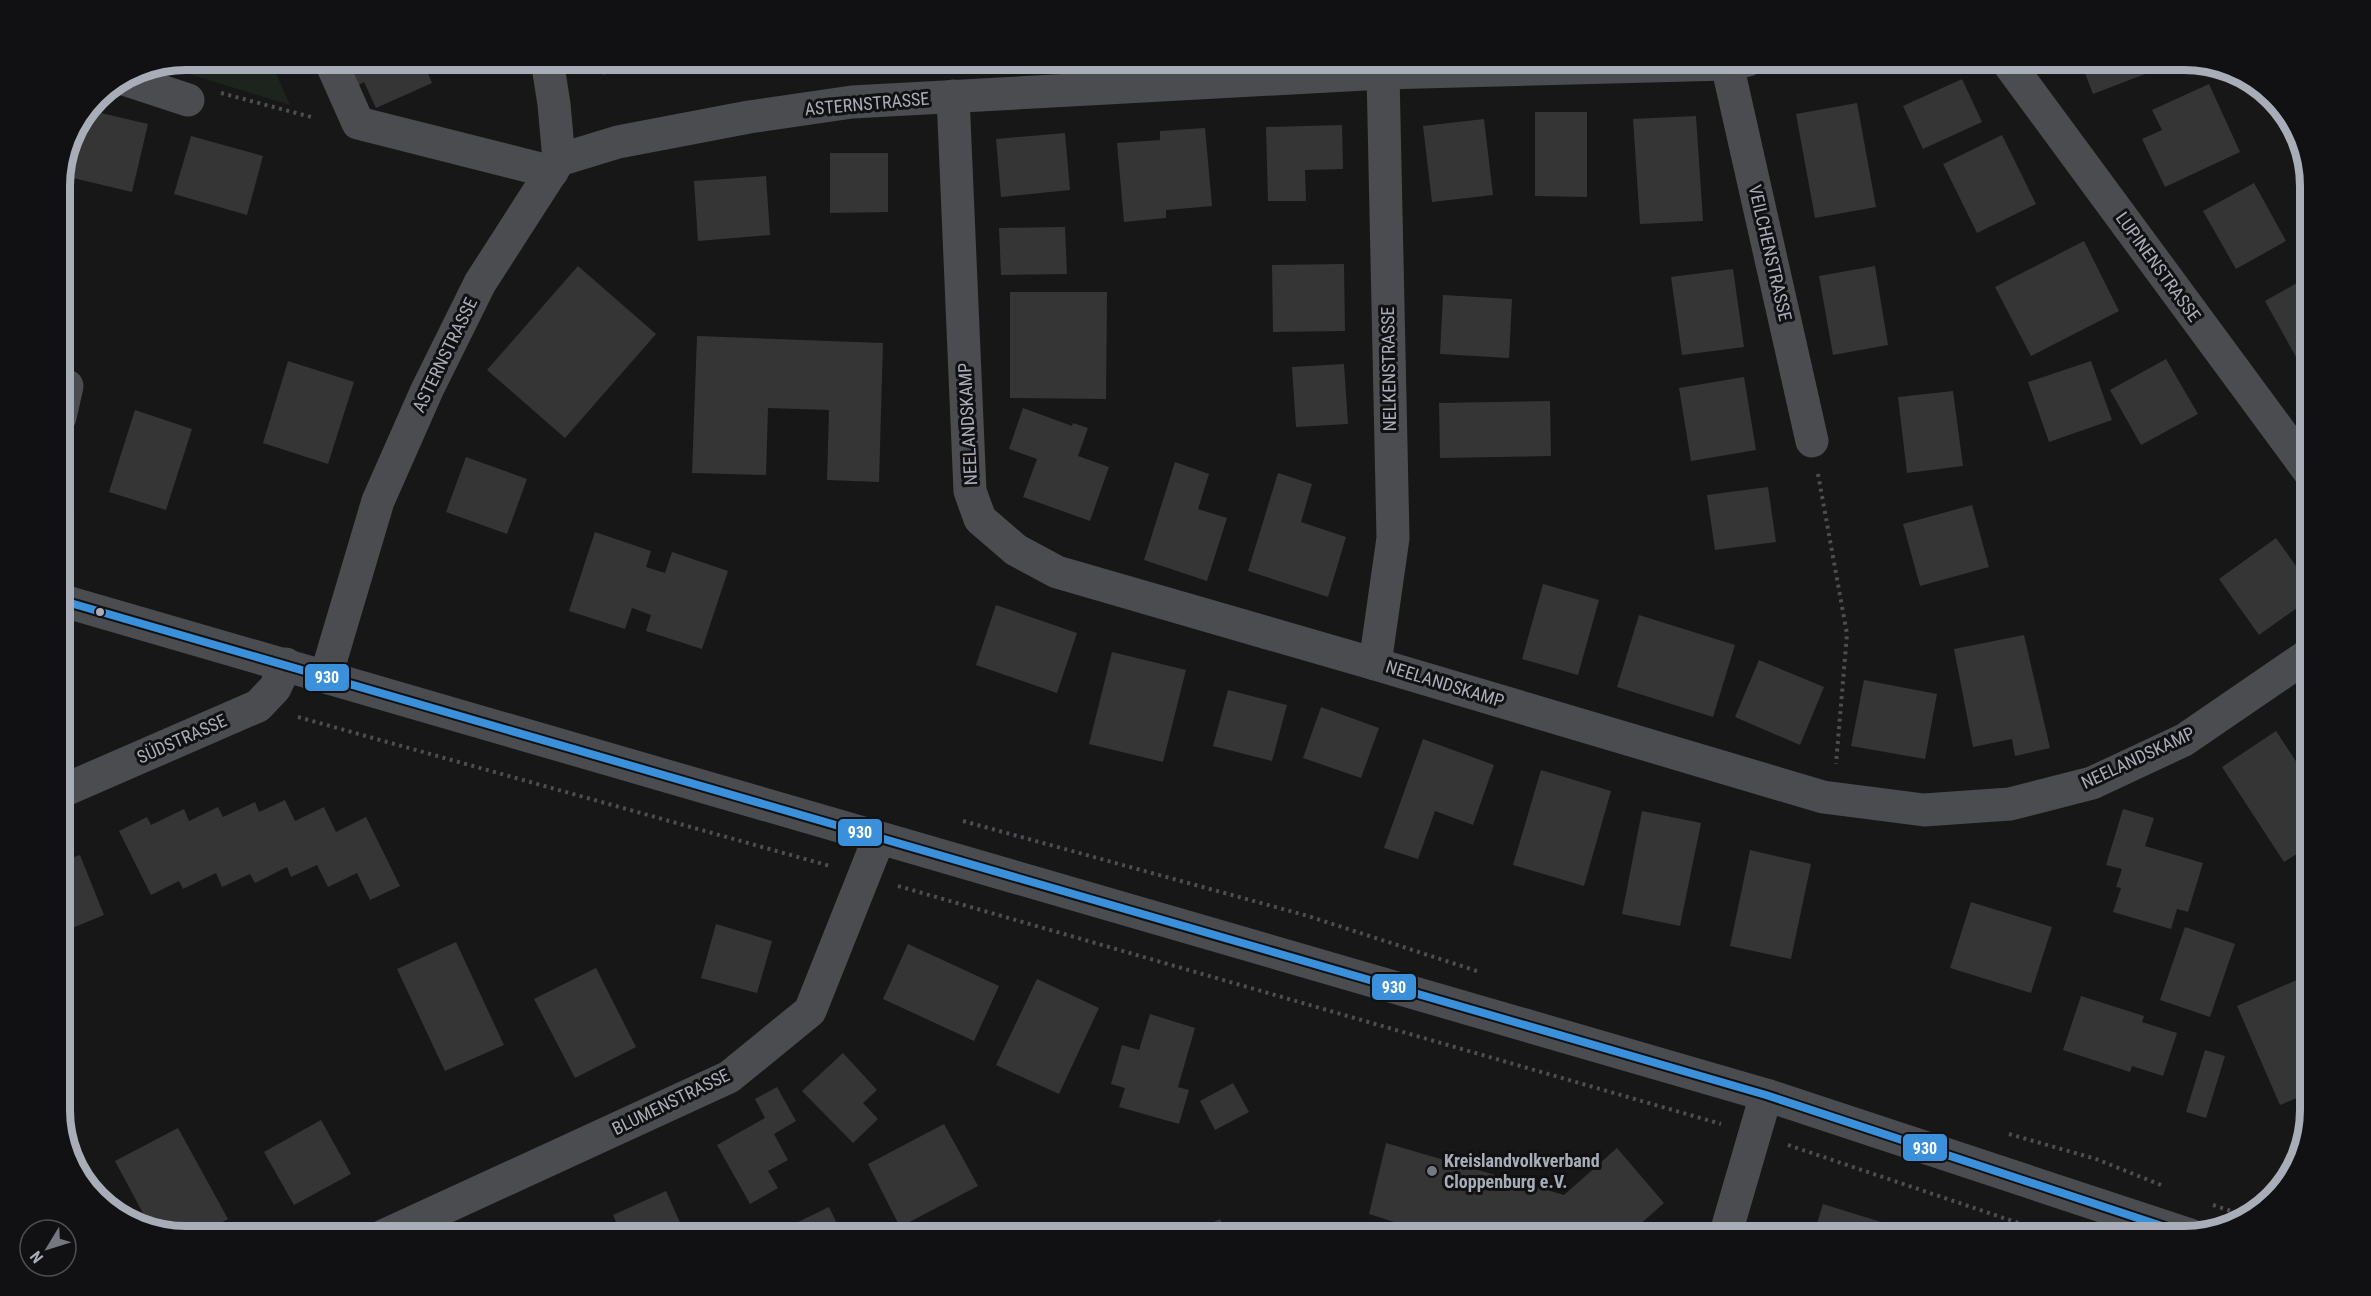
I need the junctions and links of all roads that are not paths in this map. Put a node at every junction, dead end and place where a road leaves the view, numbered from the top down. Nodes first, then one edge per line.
1 (1491, 70) edge
2 (1740, 70) edge
3 (2013, 70) edge
4 (335, 71) edge
5 (549, 71) edge
6 (1383, 74) junction
7 (135, 83) edge
8 (953, 96) junction
9 (188, 100) road end
10 (555, 166) junction
11 (1812, 441) road end
12 (2300, 459) edge
13 (71, 603) edge
14 (2300, 661) edge
15 (286, 664) junction
16 (1375, 664) junction
17 (326, 676) junction
18 (71, 787) edge
19 (879, 838) junction
20 (1766, 1095) junction
21 (404, 1226) edge
22 (1728, 1226) edge
23 (2166, 1226) edge

1 - 6 street, ASTERNSTRASSE
2 - 11 street, VEILCHENSTRASSE
3 - 12 street, LUPINENSTRASSE
4 - 10 street
5 - 10 street
6 - 8 street, ASTERNSTRASSE
6 - 16 street, NELKENSTRASSE
7 - 9 street
8 - 10 street, ASTERNSTRASSE
8 - 16 street, NEELANDSKAMP
10 - 17 street, ASTERNSTRASSE
13 - 15 street
14 - 16 street, NEELANDSKAMP
15 - 17 street
15 - 18 street, SÜDSTRASSE
17 - 19 street
19 - 20 street
19 - 21 street, BLUMENSTRASSE
20 - 22 street
20 - 23 street

